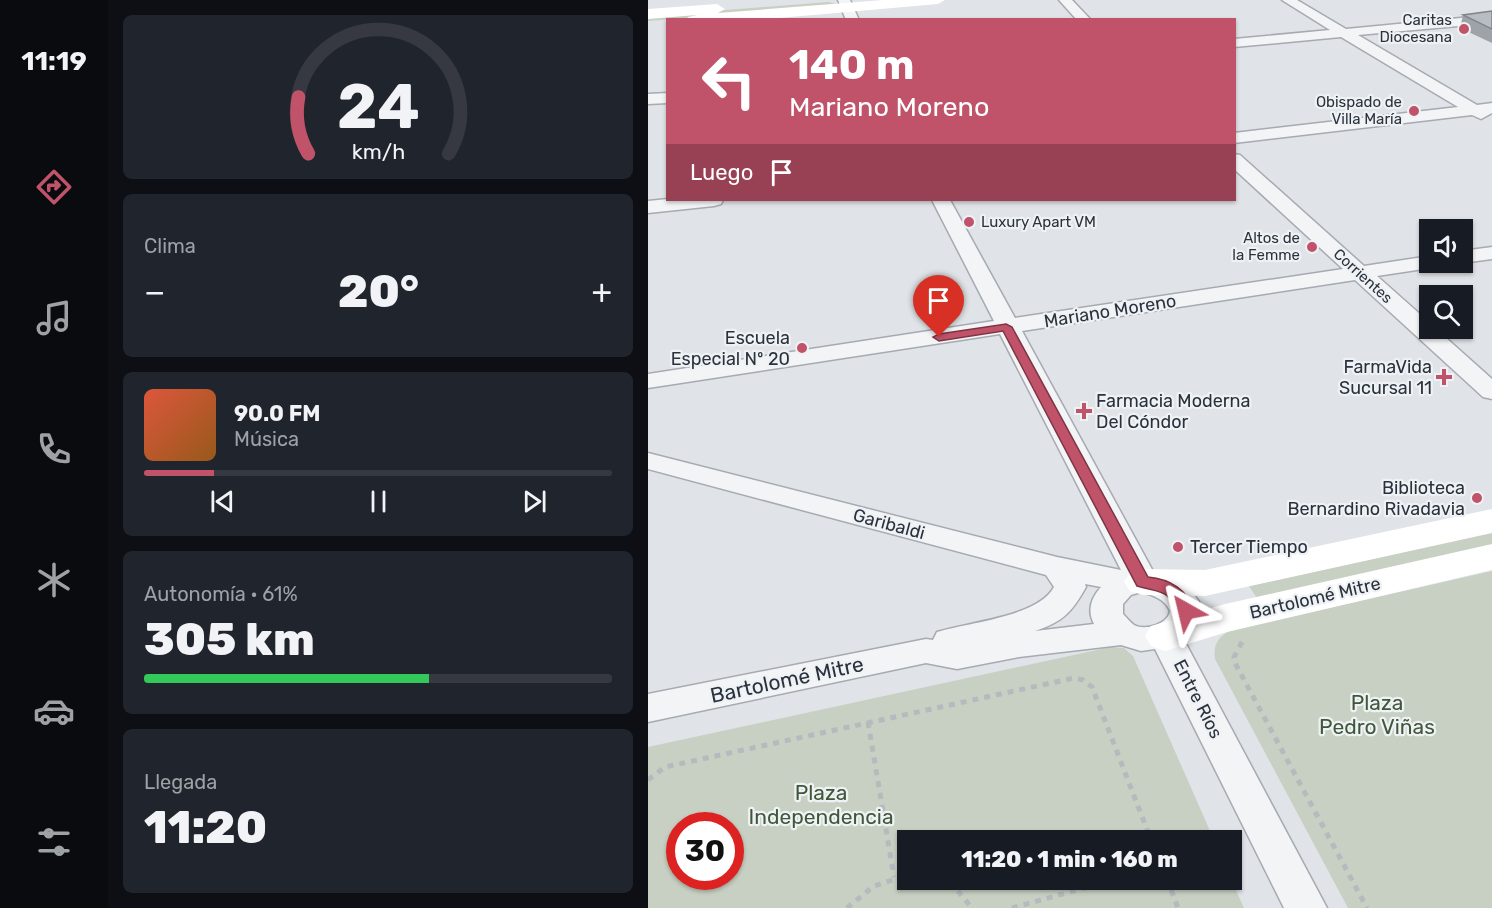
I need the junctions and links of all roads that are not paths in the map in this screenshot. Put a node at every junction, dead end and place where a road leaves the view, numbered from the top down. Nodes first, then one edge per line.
1 (826, 0) edge
2 (938, 0) edge
3 (1065, 0) edge
4 (1288, 0) edge
5 (848, 9) edge
6 (648, 14) edge
7 (722, 18) edge
8 (1083, 18) edge
9 (1492, 19) edge
10 (666, 22) edge
11 (648, 23) edge
12 (1343, 32) junction
13 (1236, 43) edge
14 (666, 98) edge
15 (648, 99) edge
16 (1492, 108) edge
17 (1475, 110) junction
18 (1492, 120) edge
19 (1236, 138) edge
20 (1236, 161) edge
21 (705, 201) edge
22 (942, 201) edge
23 (648, 207) edge
24 (1492, 253) edge
25 (1473, 256) edge
26 (1419, 264) edge
27 (1360, 273) junction
28 (1006, 327) junction
29 (648, 381) edge
30 (1492, 392) edge
31 (648, 461) edge
32 (1492, 521) edge
33 (1492, 557) edge
34 (1057, 567) junction
35 (1137, 583) junction
36 (1122, 633) junction
37 (1165, 636) junction
38 (926, 651) junction
39 (648, 708) edge
40 (1306, 908) edge

1 - 6 main road
2 - 5 main road
3 - 8 street
4 - 12 street
5 - 7 main road
9 - 12 street
10 - 11 main road
12 - 13 street
12 - 17 street
14 - 15 street
16 - 17 street
17 - 18 street
17 - 19 street
20 - 27 street, Corrientes
21 - 23 street
22 - 28 street
24 - 25 street
26 - 27 street, Mariano Moreno
27 - 28 street, Mariano Moreno
27 - 30 street, Corrientes
28 - 29 street, Mariano Moreno
28 - 35 street
31 - 34 street, Garibaldi
32 - 35 main road, Bartolomé Mitre
33 - 37 main road, Bartolomé Mitre
34 - 35 street, Garibaldi
34 - 38 street, Bartolomé Mitre
35 - 36 street
35 - 37 street
36 - 37 street, Bartolomé Mitre
36 - 38 street, Bartolomé Mitre
37 - 40 street, Entre Ríos
38 - 39 street, Bartolomé Mitre

